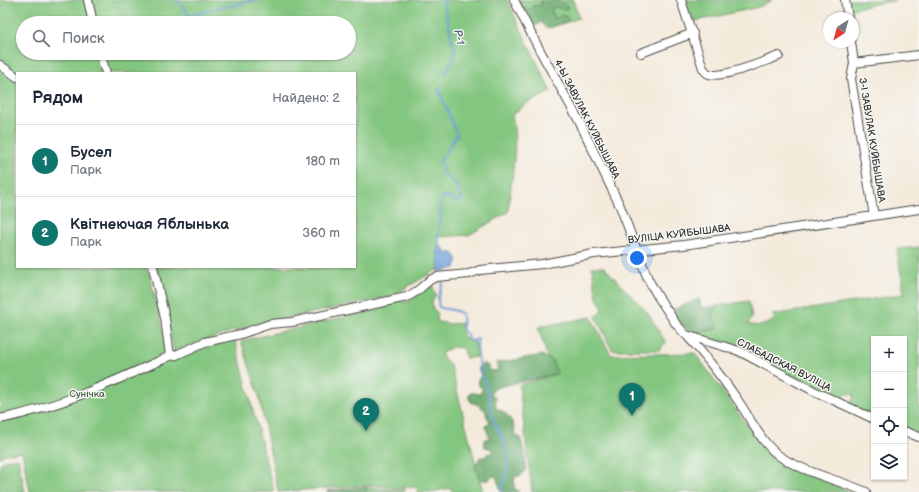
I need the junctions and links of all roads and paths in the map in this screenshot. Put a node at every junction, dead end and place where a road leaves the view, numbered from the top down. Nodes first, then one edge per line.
1 (88, 0) edge
2 (514, 0) edge
3 (682, 0) edge
4 (845, 0) edge
5 (847, 12) edge
6 (91, 16) edge
7 (693, 33) junction
8 (852, 48) edge
9 (641, 53) dead end
10 (919, 55) edge
11 (778, 56) dead end
12 (102, 60) edge
13 (854, 63) junction
14 (0, 65) edge
15 (106, 72) edge
16 (16, 76) edge
17 (919, 209) edge
18 (874, 216) junction
19 (638, 249) junction
20 (153, 268) edge
21 (686, 335) junction
22 (170, 356) junction
23 (871, 418) edge
24 (0, 419) edge
25 (907, 432) edge
26 (919, 437) edge
27 (866, 492) edge

1 - 6 street
2 - 19 street, 4-Ы ЗАВУЛАК КУЙБЫШАВА
3 - 7 street
4 - 5 street
7 - 9 street
7 - 11 street
8 - 13 street, 3-І ЗАВУЛАК КУЙБЫШАВА
10 - 13 street
12 - 15 street
13 - 18 street, 3-І ЗАВУЛАК КУЙБЫШАВА
14 - 16 street
17 - 18 street, ВУЛІЦА КУЙБЫШАВА
18 - 19 street, ВУЛІЦА КУЙБЫШАВА
19 - 21 street
19 - 22 street, ВУЛІЦА КУЙБЫШАВА
20 - 22 street
21 - 23 street, СЛАБАДСКАЯ ВУЛІЦА
21 - 27 street
22 - 24 street
25 - 26 street

